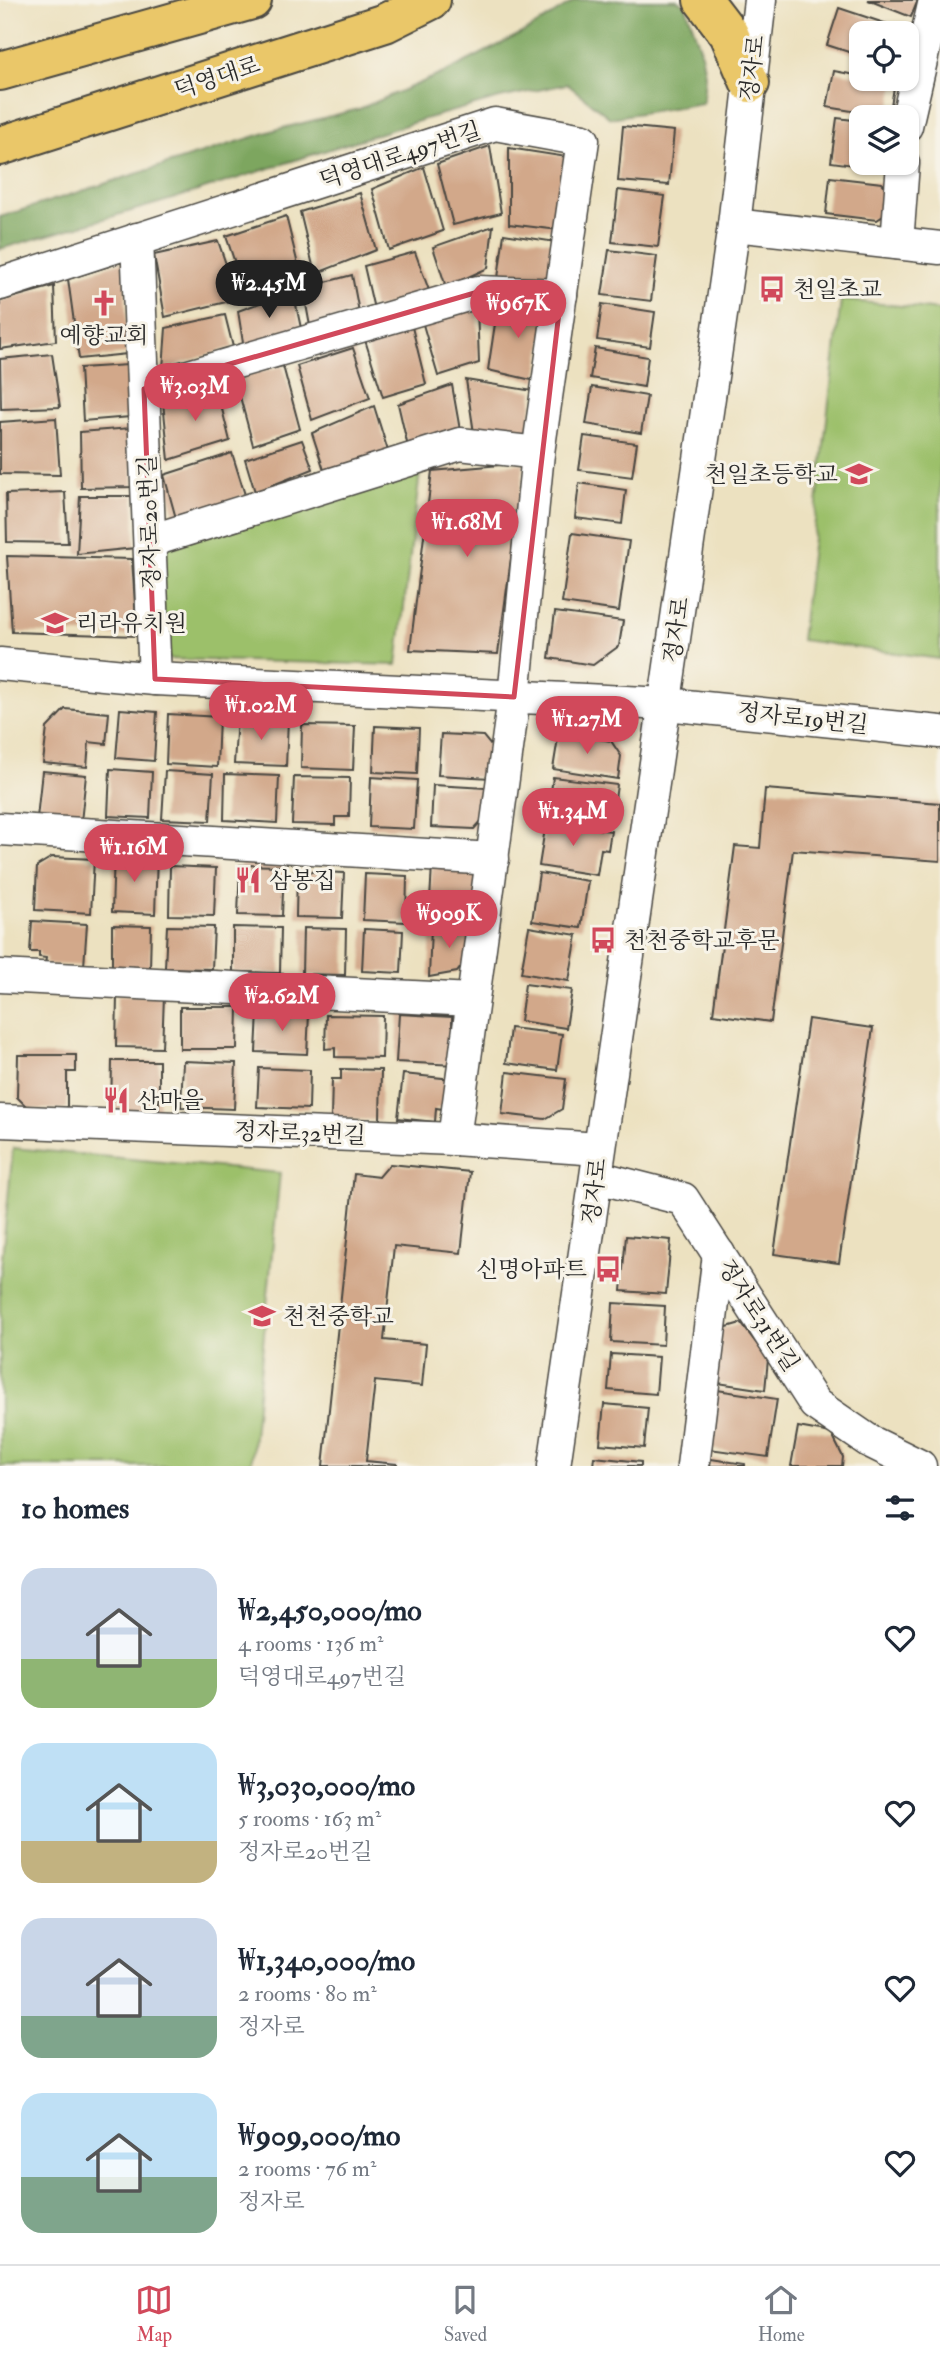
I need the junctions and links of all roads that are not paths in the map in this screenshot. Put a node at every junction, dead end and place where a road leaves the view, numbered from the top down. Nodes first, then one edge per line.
1 (252, 0) edge
2 (432, 0) edge
3 (703, 0) edge
4 (760, 0) edge
5 (935, 0) edge
6 (0, 71) edge
7 (750, 83) junction
8 (911, 105) edge
9 (0, 146) edge
10 (902, 175) edge
11 (734, 225) junction
12 (137, 239) junction
13 (897, 243) junction
14 (940, 248) edge
15 (0, 284) edge
16 (561, 295) junction
17 (144, 389) junction
18 (538, 453) junction
19 (150, 541) junction
20 (0, 664) edge
21 (155, 679) junction
22 (514, 697) junction
23 (666, 704) junction
24 (940, 732) edge
25 (0, 830) edge
26 (493, 859) junction
27 (0, 976) edge
28 (472, 1000) junction
29 (0, 1121) edge
30 (454, 1139) junction
31 (598, 1163) junction
32 (719, 1254) junction
33 (867, 1454) edge
34 (554, 1466) edge
35 (693, 1466) edge
36 (920, 1466) edge

1 - 6 main road
2 - 9 main road, 덕영대로
3 - 7 main road
4 - 7 street, 정자로
5 - 8 street
7 - 11 street, 정자로
10 - 13 street
11 - 13 street
11 - 23 street, 정자로
12 - 15 street, 덕영대로497번길
12 - 16 street, 덕영대로497번길
12 - 17 street, 정자로20번길
13 - 14 street
16 - 17 street
16 - 18 street, 덕영대로497번길
17 - 19 street, 정자로20번길
18 - 19 street
18 - 22 street, 덕영대로497번길
19 - 21 street, 정자로20번길
20 - 21 street
21 - 22 street
22 - 23 street
22 - 26 street
23 - 24 street, 정자로19번길
23 - 31 street, 정자로
25 - 26 street
26 - 28 street
27 - 28 street
28 - 30 street
29 - 30 street, 정자로32번길
30 - 31 street, 정자로32번길
31 - 32 street, 정자로31번길
31 - 34 street, 정자로
32 - 33 street, 정자로31번길
32 - 35 street
33 - 36 street, 정자로31번길

